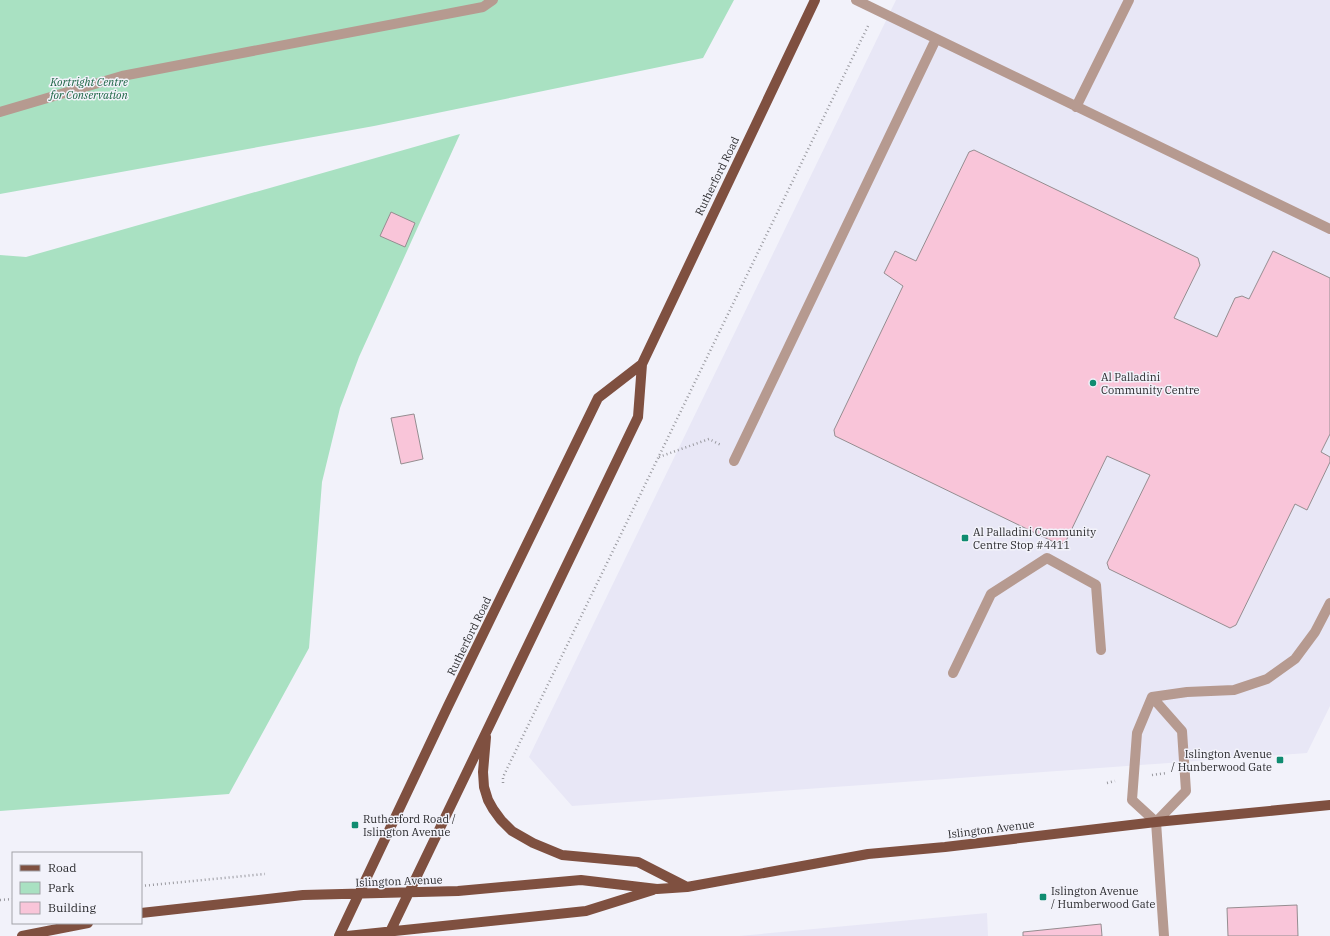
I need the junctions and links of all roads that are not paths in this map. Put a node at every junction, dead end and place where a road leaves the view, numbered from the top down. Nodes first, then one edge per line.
1 (493, 0) edge
2 (815, 0) edge
3 (856, 0) edge
4 (1129, 0) edge
5 (936, 39) junction
6 (1076, 107) junction
7 (0, 112) edge
8 (1330, 229) edge
9 (642, 364) junction
10 (736, 458) road end
11 (1330, 603) edge
12 (1101, 650) dead end
13 (953, 673) dead end
14 (1152, 697) junction
15 (487, 728) junction
16 (1330, 805) edge
17 (1156, 822) junction
18 (687, 887) junction
19 (657, 889) junction
20 (409, 893) junction
21 (358, 894) junction
22 (142, 912) edge
23 (83, 924) edge
24 (389, 934) edge
25 (22, 936) edge
26 (339, 936) edge
27 (347, 936) edge
28 (1164, 936) edge

1 - 7 street
2 - 9 main road, Rutherford Road
3 - 5 street
4 - 6 street
5 - 6 street
5 - 10 street
6 - 8 street
9 - 15 main road, Rutherford Road
9 - 21 main road, Rutherford Road
11 - 14 street
12 - 13 street
14 - 17 street
14 - 17 street
15 - 18 main road
15 - 20 main road, Rutherford Road
16 - 17 main road, Islington Avenue
17 - 18 main road, Islington Avenue
17 - 28 street
18 - 19 main road, Islington Avenue
19 - 20 main road, Islington Avenue
19 - 24 main road, Islington Avenue
20 - 21 main road, Islington Avenue
20 - 24 main road, Rutherford Road
21 - 22 main road, Islington Avenue
21 - 26 main road, Rutherford Road
23 - 25 main road
24 - 27 main road, Islington Avenue

